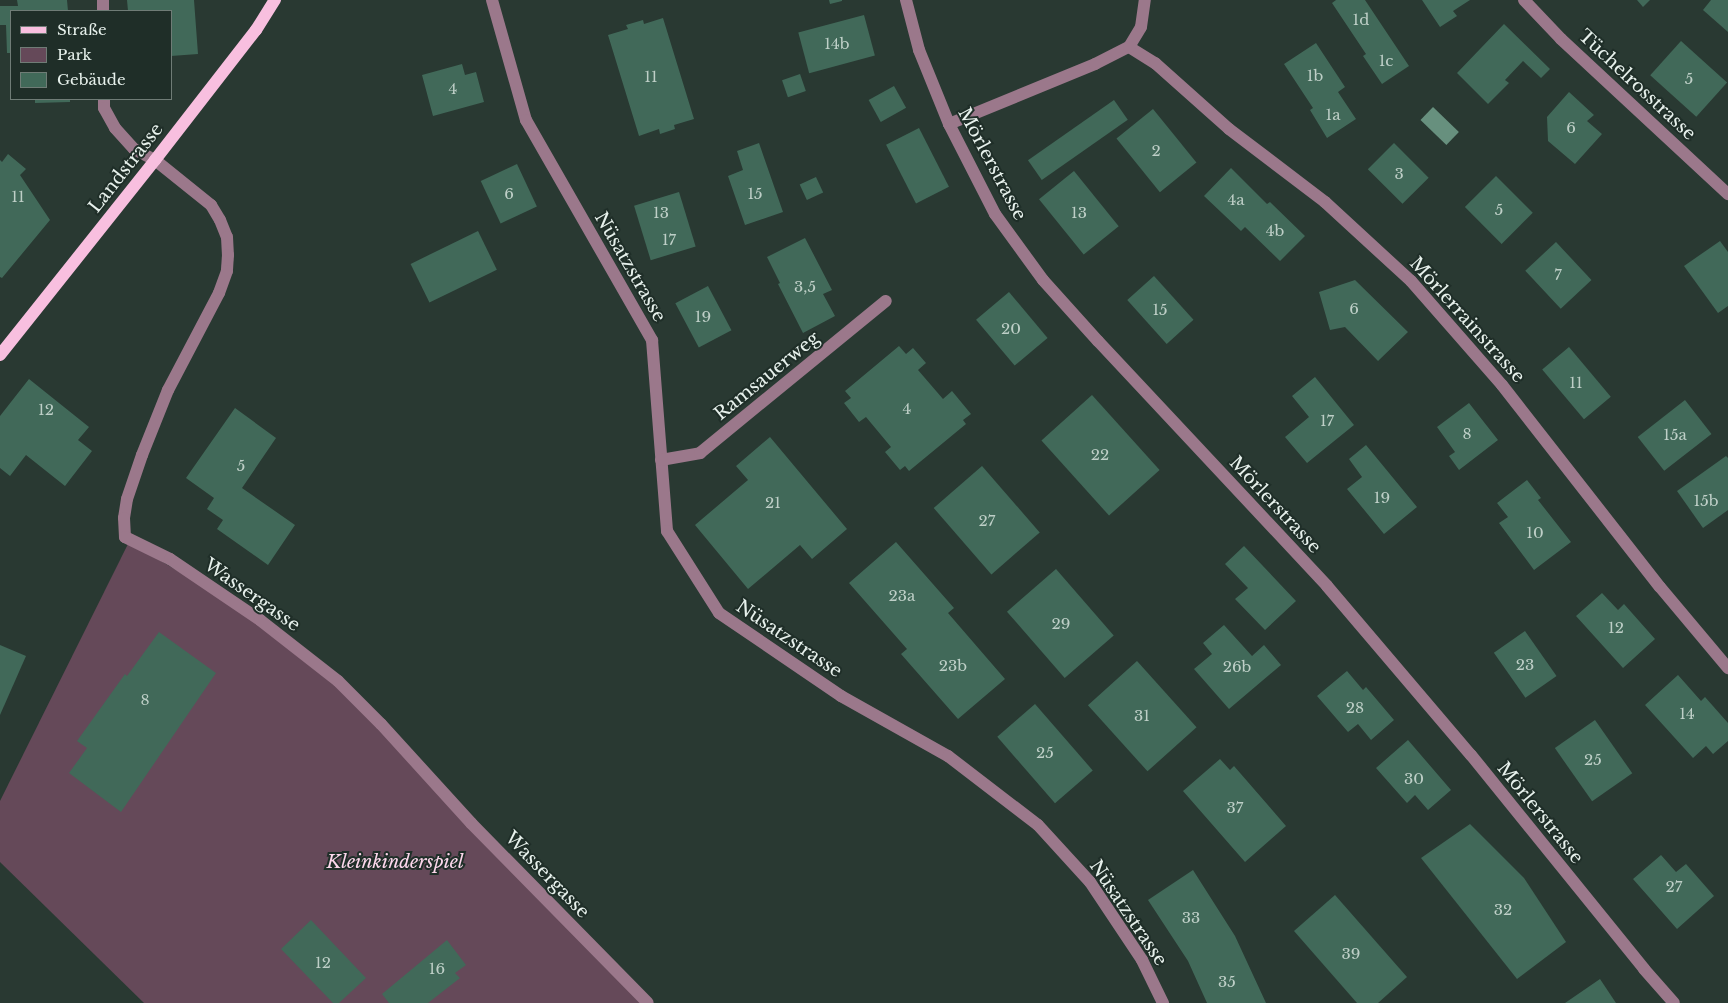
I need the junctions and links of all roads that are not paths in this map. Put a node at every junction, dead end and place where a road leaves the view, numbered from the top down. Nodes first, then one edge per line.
1 (275, 0) edge
2 (492, 0) edge
3 (906, 0) edge
4 (1145, 0) edge
5 (1524, 0) edge
6 (1129, 47) junction
7 (104, 100) edge
8 (949, 124) junction
9 (155, 160) junction
10 (1728, 194) edge
11 (886, 302) dead end
12 (0, 355) edge
13 (661, 460) junction
14 (1728, 668) edge
15 (648, 1003) edge
16 (1163, 1003) edge
17 (1674, 1003) edge

1 - 9 main road, Landstrasse
2 - 13 street, Nüsatzstrasse
3 - 8 street, Mörlerstrasse
4 - 6 street
5 - 10 street, Tüchelrosstrasse
6 - 8 street
6 - 14 street, Mörlerrainstrasse
7 - 9 street
8 - 17 street, Mörlerstrasse
9 - 12 main road, Landstrasse
9 - 15 street, Wassergasse
11 - 13 street, Ramsauerweg
13 - 16 street, Nüsatzstrasse

